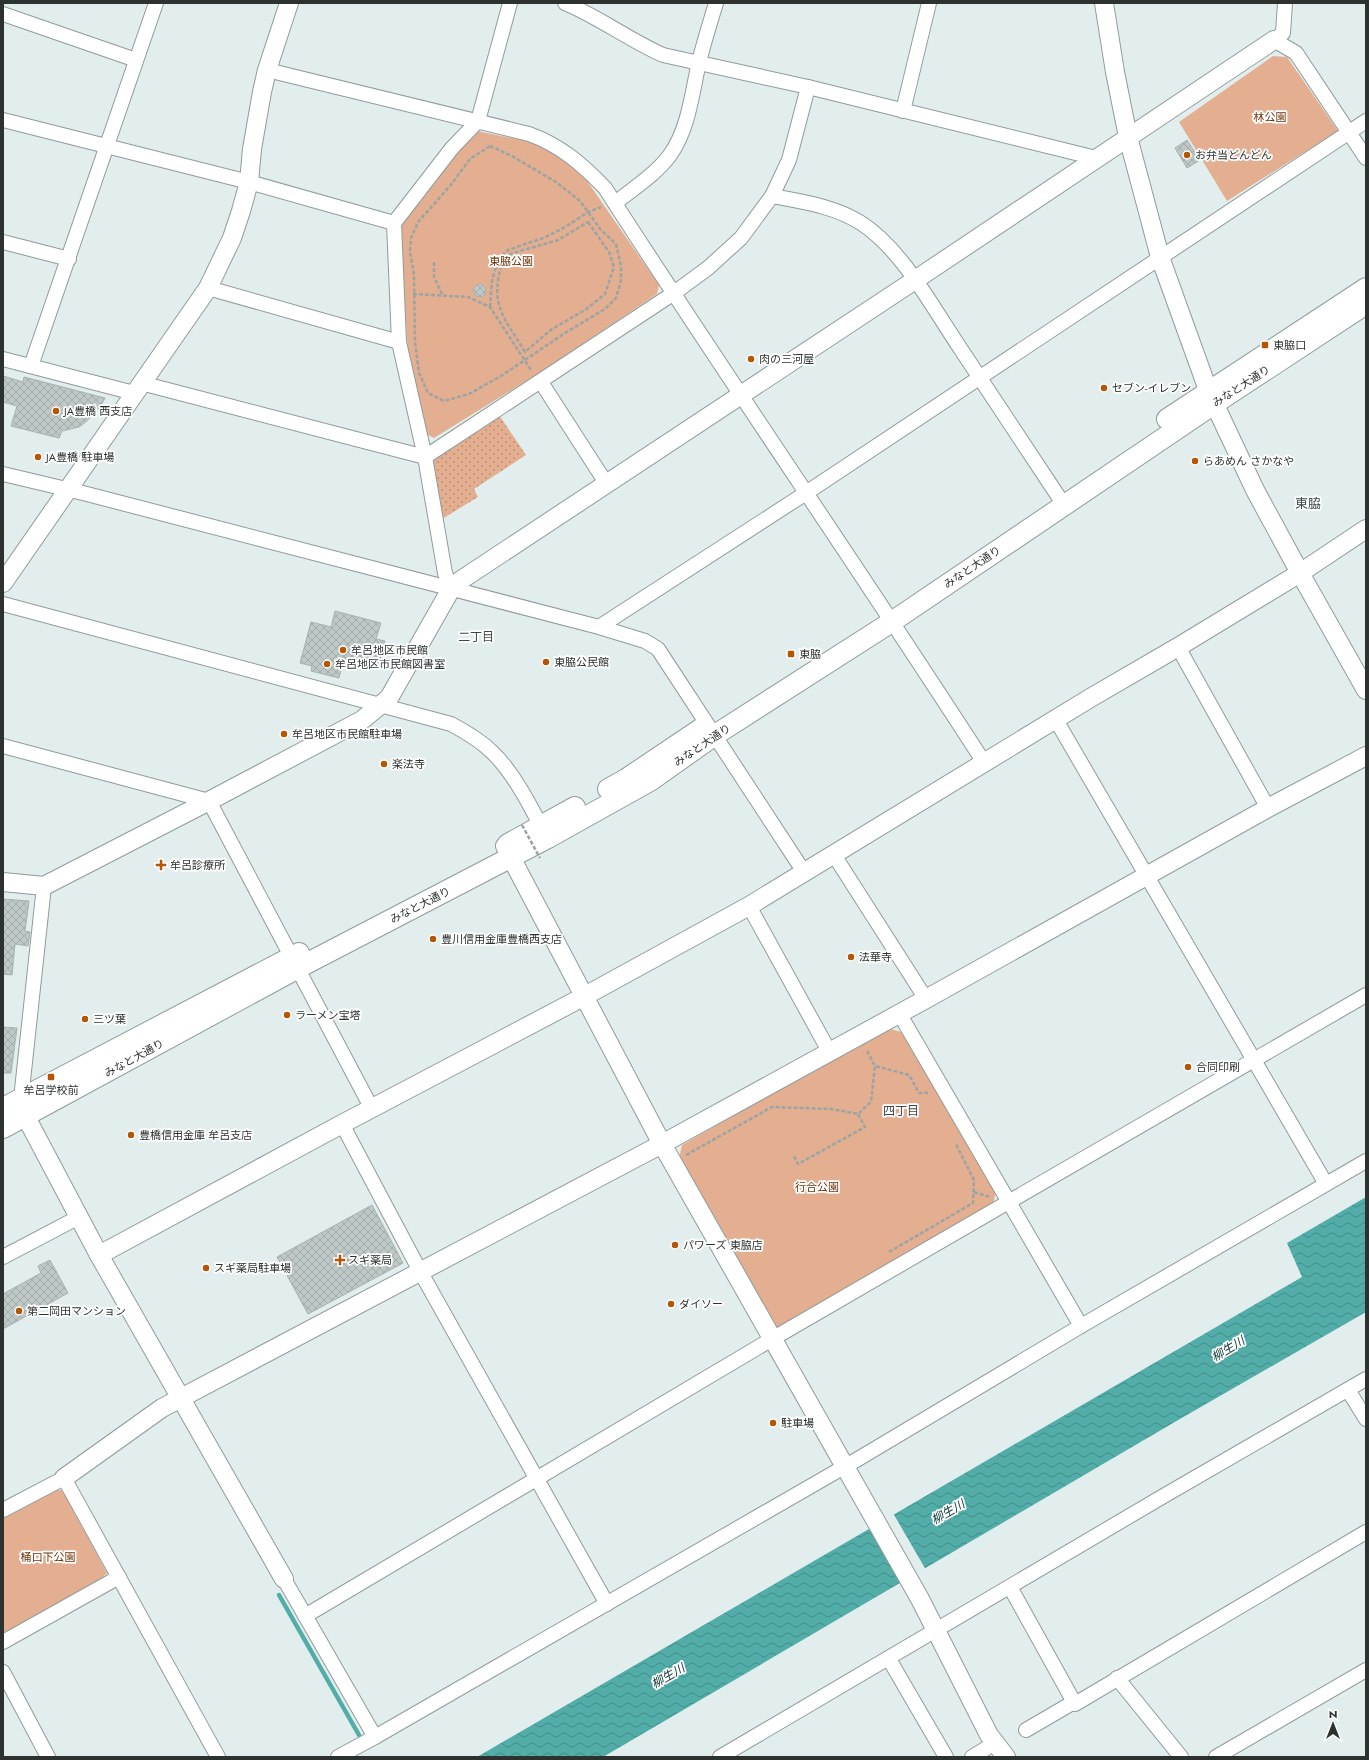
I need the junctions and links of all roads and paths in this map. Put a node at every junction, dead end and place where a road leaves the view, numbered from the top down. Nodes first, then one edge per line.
1 (156, 3) edge
2 (289, 3) edge
3 (510, 3) edge
4 (565, 3) edge
5 (716, 3) edge
6 (929, 3) edge
7 (1104, 3) edge
8 (1286, 3) edge
9 (3, 14) edge
10 (1279, 36) junction
11 (136, 60) junction
12 (699, 63) junction
13 (267, 70) junction
14 (808, 87) junction
15 (903, 111) junction
16 (3, 120) edge
17 (478, 121) junction
18 (1366, 121) edge
19 (1349, 132) junction
20 (1128, 137) junction
21 (107, 147) junction
22 (1096, 158) junction
23 (1366, 158) edge
24 (249, 182) junction
25 (772, 196) junction
26 (615, 203) junction
27 (588, 212) junction
28 (394, 223) junction
29 (3, 242) edge
30 (1160, 257) junction
31 (69, 259) junction
32 (434, 262) dead end
33 (915, 280) junction
34 (208, 288) junction
35 (1366, 288) edge
36 (674, 293) junction
37 (398, 294) junction
38 (414, 294) junction
39 (496, 295) joint
40 (443, 296) junction
41 (1366, 304) edge
42 (490, 307) junction
43 (400, 342) junction
44 (3, 359) edge
45 (524, 361) junction
46 (31, 366) junction
47 (979, 378) junction
48 (541, 382) junction
49 (138, 388) junction
50 (741, 395) junction
51 (1211, 397) junction
52 (424, 458) junction
53 (3, 474) edge
54 (606, 483) junction
55 (68, 489) junction
56 (806, 493) junction
57 (1061, 500) junction
58 (1366, 529) edge
59 (1300, 573) junction
60 (3, 583) edge
61 (451, 589) junction
62 (3, 604) edge
63 (889, 615) junction
64 (599, 627) junction
65 (1178, 647) junction
66 (1366, 690) edge
67 (380, 706) junction
68 (1056, 720) junction
69 (712, 730) junction
70 (3, 746) edge
71 (1366, 756) edge
72 (985, 764) junction
73 (209, 801) junction
74 (1268, 808) junction
75 (537, 830) junction
76 (508, 852) junction
77 (834, 854) junction
78 (540, 858) dead end
79 (804, 872) junction
80 (1146, 876) junction
81 (3, 882) edge
82 (44, 886) junction
83 (749, 906) junction
84 (295, 962) junction
85 (1366, 995) edge
86 (583, 997) junction
87 (926, 999) junction
88 (900, 1013) junction
89 (866, 1048) dead end
90 (829, 1051) junction
91 (1254, 1061) junction
92 (875, 1066) junction
93 (931, 1093) dead end
94 (3, 1108) edge
95 (23, 1108) junction
96 (372, 1109) junction
97 (858, 1114) junction
98 (342, 1124) junction
99 (3, 1128) edge
100 (954, 1140) dead end
101 (662, 1144) junction
102 (686, 1155) dead end
103 (794, 1156) dead end
104 (1366, 1161) edge
105 (1326, 1184) junction
106 (1009, 1202) junction
107 (79, 1217) junction
108 (99, 1255) junction
109 (884, 1255) dead end
110 (3, 1257) edge
111 (420, 1271) junction
112 (1082, 1326) junction
113 (772, 1339) junction
114 (1366, 1379) edge
115 (1348, 1390) junction
116 (182, 1398) junction
117 (1366, 1419) edge
118 (844, 1467) junction
119 (64, 1478) junction
120 (536, 1478) junction
121 (3, 1510) edge
122 (1366, 1532) edge
123 (119, 1577) junction
124 (284, 1579) joint
125 (1010, 1587) junction
126 (607, 1604) junction
127 (305, 1616) junction
128 (936, 1631) junction
129 (3, 1642) edge
130 (889, 1659) junction
131 (1366, 1670) edge
132 (3, 1672) edge
133 (1117, 1678) junction
134 (1074, 1702) junction
135 (1026, 1730) dead end
136 (375, 1737) junction
137 (1001, 1750) edge
138 (48, 1757) edge
139 (218, 1757) edge
140 (338, 1757) edge
141 (720, 1757) edge
142 (946, 1757) edge
143 (972, 1757) edge
144 (1181, 1757) edge
145 (1216, 1757) edge

1 - 11 street
2 - 13 street
3 - 17 street
4 - 12 street
5 - 12 street
6 - 15 street
7 - 20 street
8 - 10 street
9 - 11 street
10 - 19 street
10 - 20 street
11 - 21 street
12 - 14 street
12 - 26 street
13 - 17 street
13 - 24 street
14 - 15 street
14 - 25 street
15 - 22 street
16 - 21 street
17 - 26 street
17 - 28 street
18 - 19 street
19 - 23 street
19 - 30 street
20 - 22 street
20 - 30 street
21 - 24 street
21 - 31 street
22 - 33 street
24 - 28 street
24 - 34 street
25 - 33 street
25 - 36 street
26 - 27 path
26 - 36 street
27 - 38 path
27 - 42 path
27 - 45 path
28 - 37 street
29 - 31 street
30 - 47 street
30 - 51 street
31 - 46 street
32 - 40 path
33 - 47 street
33 - 50 street
34 - 43 street
34 - 49 street
35 - 51 main road, みなと大通り
36 - 48 street
36 - 50 street
37 - 38 path
37 - 43 street
38 - 40 path
38 - 45 path
39 - 39 path
40 - 42 path
41 - 51 main road, みなと大通り
42 - 45 path
43 - 52 street
44 - 46 street
45 - 48 path
46 - 49 street
47 - 56 street
47 - 57 street
48 - 52 street
48 - 54 street
49 - 52 street
49 - 55 street
50 - 54 street
50 - 56 street
51 - 57 main road, みなと大通り
51 - 59 street
52 - 61 street
53 - 55 street
54 - 61 street
55 - 60 street
55 - 61 street
56 - 63 street
56 - 64 street
57 - 63 main road, みなと大通り
58 - 59 street
59 - 65 street
59 - 66 street
61 - 64 street
61 - 67 street
62 - 67 street
63 - 69 main road, みなと大通り
63 - 72 street
64 - 69 street
65 - 68 street
65 - 74 street
67 - 73 street
67 - 75 street
68 - 72 street
68 - 80 street
69 - 75 main road, みなと大通り
69 - 79 street
70 - 73 street
71 - 74 street
72 - 77 street
73 - 82 street
73 - 84 street
74 - 80 street
75 - 76 main road, みなと大通り
75 - 78 path, bridge
76 - 84 main road, みなと大通り
76 - 86 street
77 - 79 street
77 - 87 street
79 - 83 street
80 - 87 street
80 - 91 street
81 - 82 street
82 - 95 street
83 - 86 street
83 - 90 street
84 - 95 main road, みなと大通り
84 - 96 street
85 - 91 street
86 - 96 street
86 - 101 street
87 - 88 street
88 - 90 street
88 - 106 street
89 - 92 path
90 - 101 street
91 - 105 street
91 - 106 street
92 - 93 path
92 - 97 path
94 - 95 main road, みなと大通り
95 - 99 main road, みなと大通り
95 - 107 street
96 - 98 street
97 - 102 path
97 - 103 path
98 - 108 street
98 - 111 street
100 - 109 path
101 - 111 street
101 - 113 street
104 - 105 street
105 - 112 street
106 - 112 street
106 - 113 street
107 - 108 street
107 - 110 street
108 - 116 street
111 - 116 street
111 - 120 street
112 - 118 street
113 - 118 street
113 - 120 street
114 - 115 street
115 - 117 street
115 - 125 street
116 - 119 street
116 - 124 street
118 - 126 street
118 - 128 street
119 - 121 street
119 - 123 street
120 - 126 street
120 - 127 street
122 - 133 street
123 - 129 street
123 - 139 street
124 - 127 street
125 - 128 street
125 - 134 street
126 - 136 street
127 - 136 street
128 - 130 street
128 - 137 street
130 - 141 street
130 - 142 street
131 - 145 street
132 - 138 street
133 - 134 street
133 - 144 street
134 - 135 street
136 - 140 street
137 - 143 street

